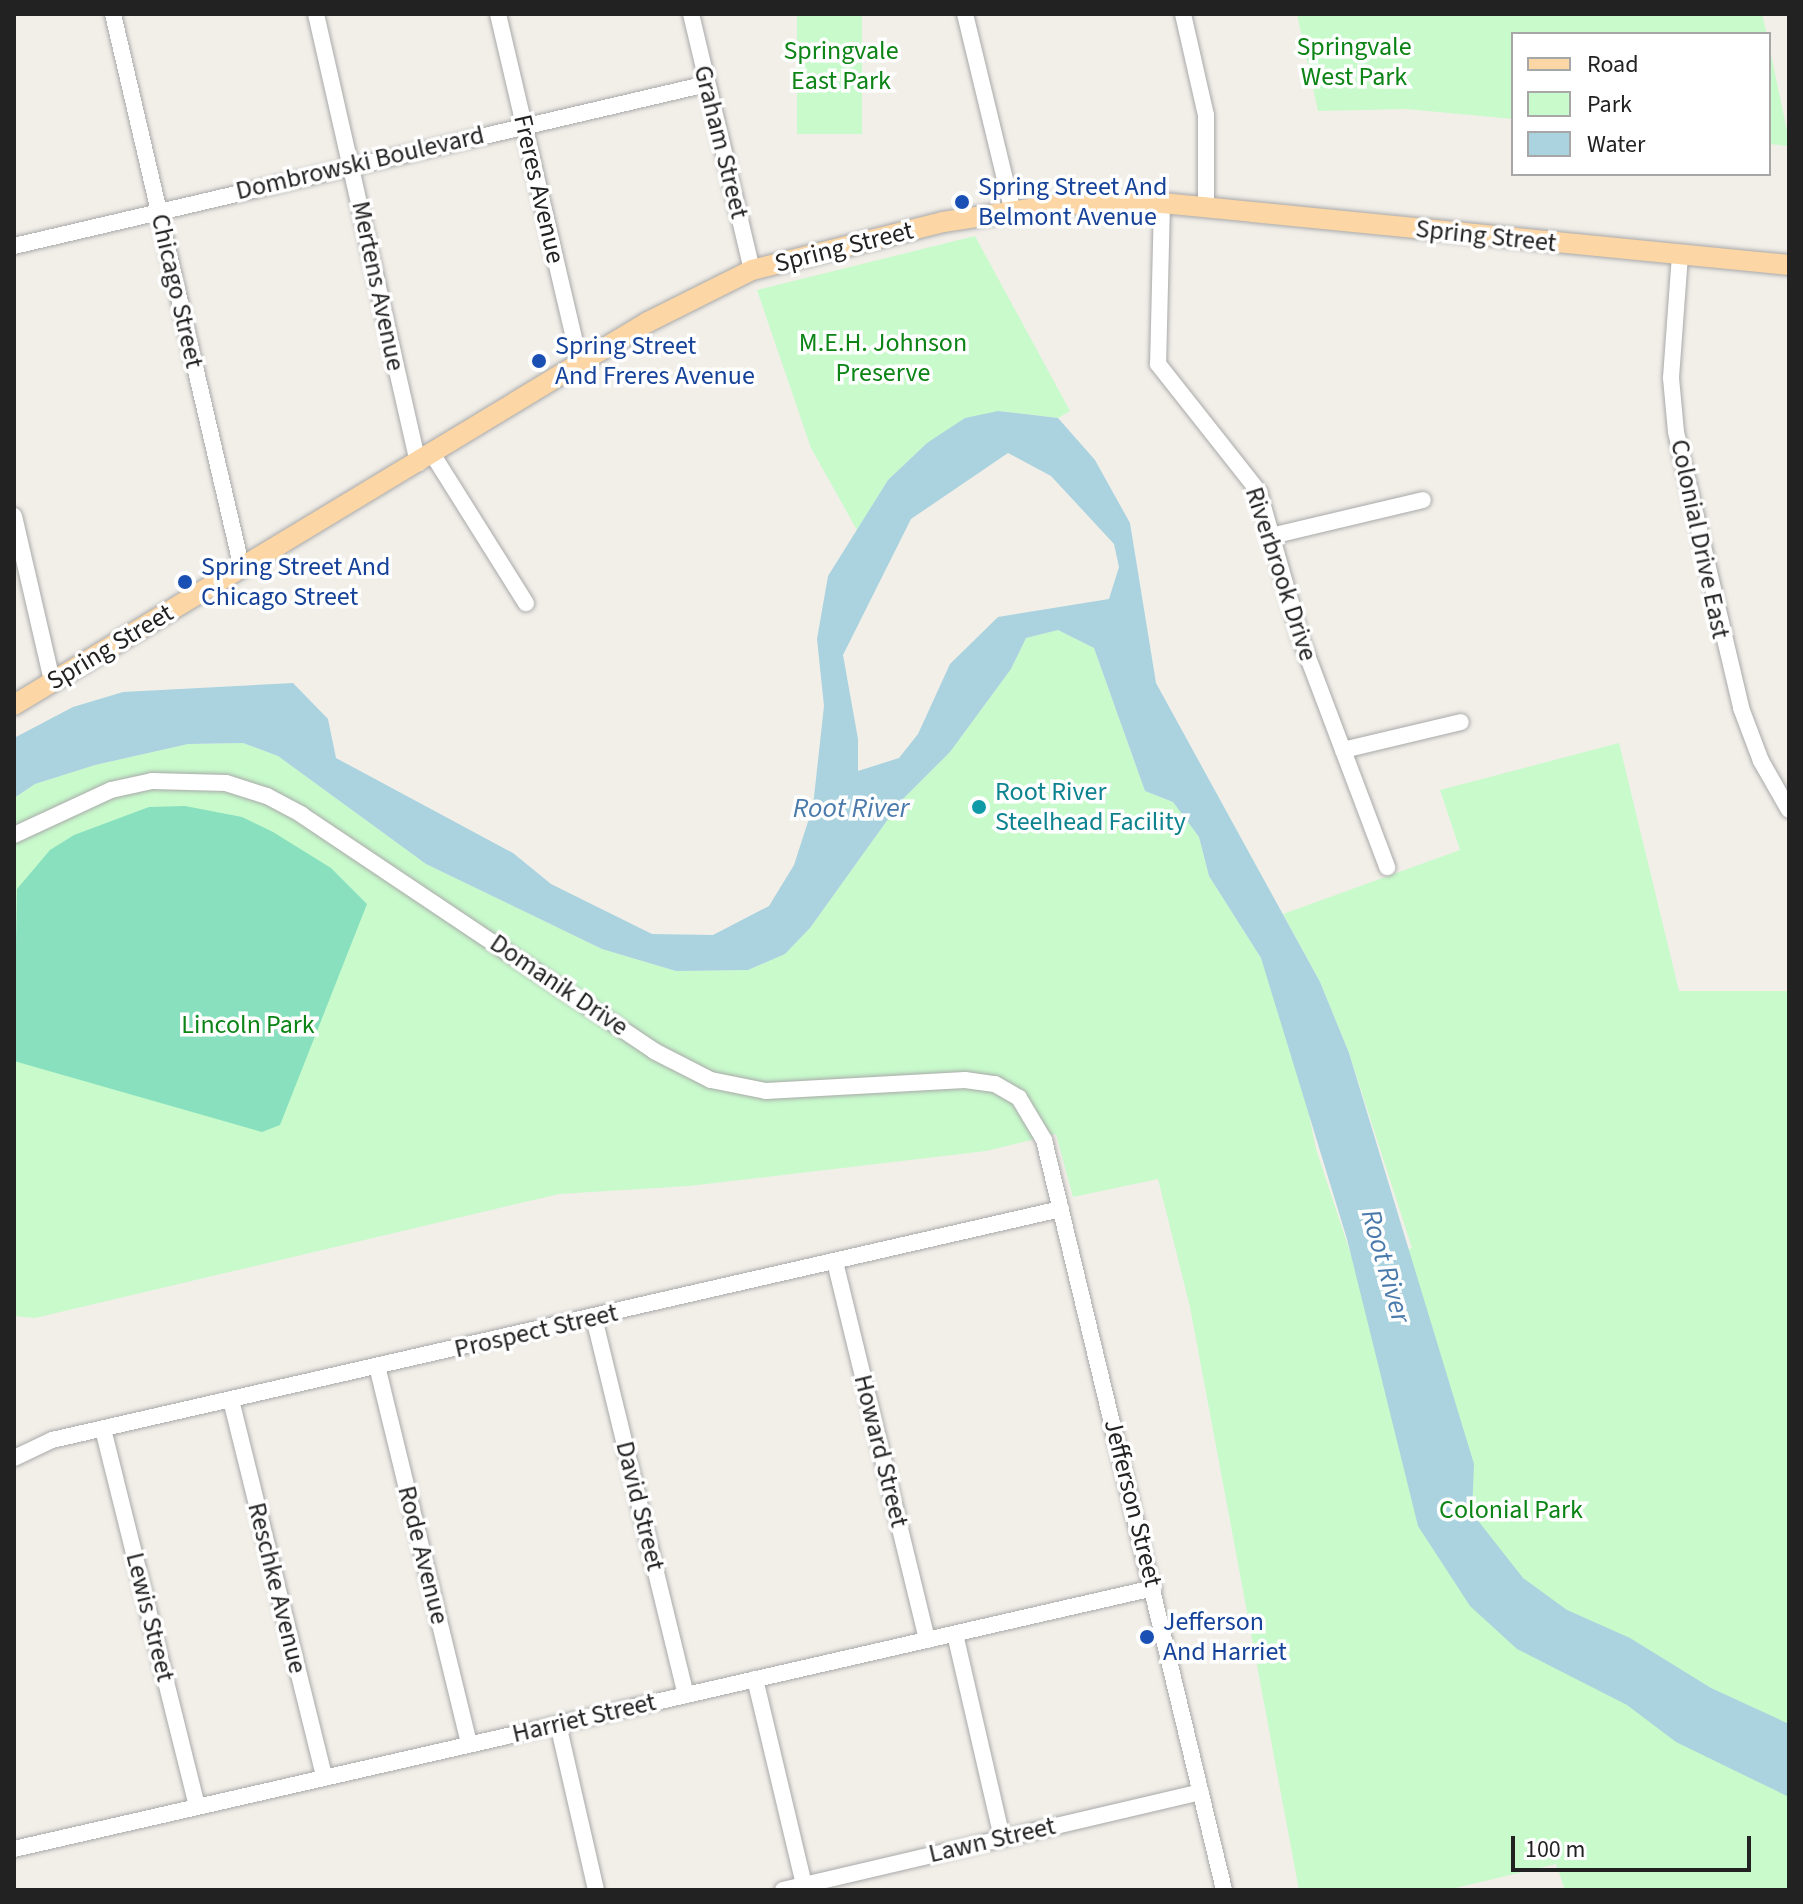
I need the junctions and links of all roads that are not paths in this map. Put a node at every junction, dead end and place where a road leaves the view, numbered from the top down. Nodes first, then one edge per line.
1 (113, 14) edge
2 (316, 14) edge
3 (498, 14) edge
4 (691, 14) edge
5 (965, 14) edge
6 (1183, 14) edge
7 (707, 84) junction
8 (524, 127) junction
9 (351, 163) junction
10 (1162, 203) junction
11 (1206, 208) junction
12 (1012, 209) junction
13 (159, 210) junction
14 (14, 246) edge
15 (1680, 255) junction
16 (1789, 265) edge
17 (752, 270) junction
18 (580, 364) junction
19 (425, 460) junction
20 (1423, 500) dead end
21 (14, 516) edge
22 (1271, 536) junction
23 (242, 569) junction
24 (526, 603) dead end
25 (52, 681) junction
26 (14, 705) edge
27 (1461, 722) dead end
28 (1343, 750) junction
29 (1789, 810) edge
30 (14, 835) edge
31 (1387, 867) dead end
32 (1061, 1209) junction
33 (835, 1262) junction
34 (594, 1318) junction
35 (377, 1366) junction
36 (231, 1400) junction
37 (103, 1429) junction
38 (14, 1458) edge
39 (1154, 1588) junction
40 (955, 1634) junction
41 (927, 1640) junction
42 (755, 1679) junction
43 (686, 1695) junction
44 (558, 1724) junction
45 (469, 1744) junction
46 (324, 1777) junction
47 (1201, 1792) junction
48 (197, 1806) junction
49 (1002, 1837) junction
50 (15, 1846) edge
51 (804, 1885) junction
52 (596, 1890) edge
53 (783, 1890) edge
54 (1224, 1890) edge

1 - 13 street, Chicago Street
2 - 9 street, Mertens Avenue
3 - 8 street, Freres Avenue
4 - 7 street, Graham Street
5 - 12 street
6 - 11 street
7 - 8 street, Dombrowski Boulevard
7 - 17 street, Graham Street
8 - 9 street, Dombrowski Boulevard
8 - 18 street, Freres Avenue
9 - 13 street, Dombrowski Boulevard
9 - 19 street, Mertens Avenue
10 - 11 main road, Spring Street
10 - 12 main road, Spring Street
10 - 22 street, Riverbrook Drive
11 - 15 main road, Spring Street
12 - 17 main road, Spring Street
13 - 14 street, Dombrowski Boulevard
13 - 23 street, Chicago Street
15 - 16 main road, Spring Street
15 - 29 street, Colonial Drive East
17 - 18 main road, Spring Street
18 - 19 main road, Spring Street
19 - 23 main road, Spring Street
19 - 24 street, Mertens Avenue
20 - 22 street
21 - 25 street
22 - 28 street, Riverbrook Drive
23 - 25 main road, Spring Street
25 - 26 main road, Spring Street
27 - 28 street
28 - 31 street, Riverbrook Drive
30 - 32 street, Domanik Drive
32 - 33 street, Prospect Street
32 - 39 street, Jefferson Street
33 - 34 street, Prospect Street
33 - 41 street, Howard Street
34 - 35 street, Prospect Street
34 - 43 street, David Street
35 - 36 street, Prospect Street
35 - 45 street, Rode Avenue
36 - 37 street, Prospect Street
36 - 46 street, Reschke Avenue
37 - 38 street, Prospect Street
37 - 48 street, Lewis Street
39 - 40 street, Harriet Street
39 - 47 street, Jefferson Street
40 - 41 street, Harriet Street
40 - 49 street
41 - 42 street, Harriet Street
42 - 43 street, Harriet Street
42 - 51 street
43 - 44 street, Harriet Street
44 - 45 street, Harriet Street
44 - 52 street
45 - 46 street, Harriet Street
46 - 48 street, Harriet Street
47 - 49 street, Lawn Street
47 - 54 street, Jefferson Street
48 - 50 street, Harriet Street
49 - 51 street, Lawn Street
51 - 53 street, Lawn Street

